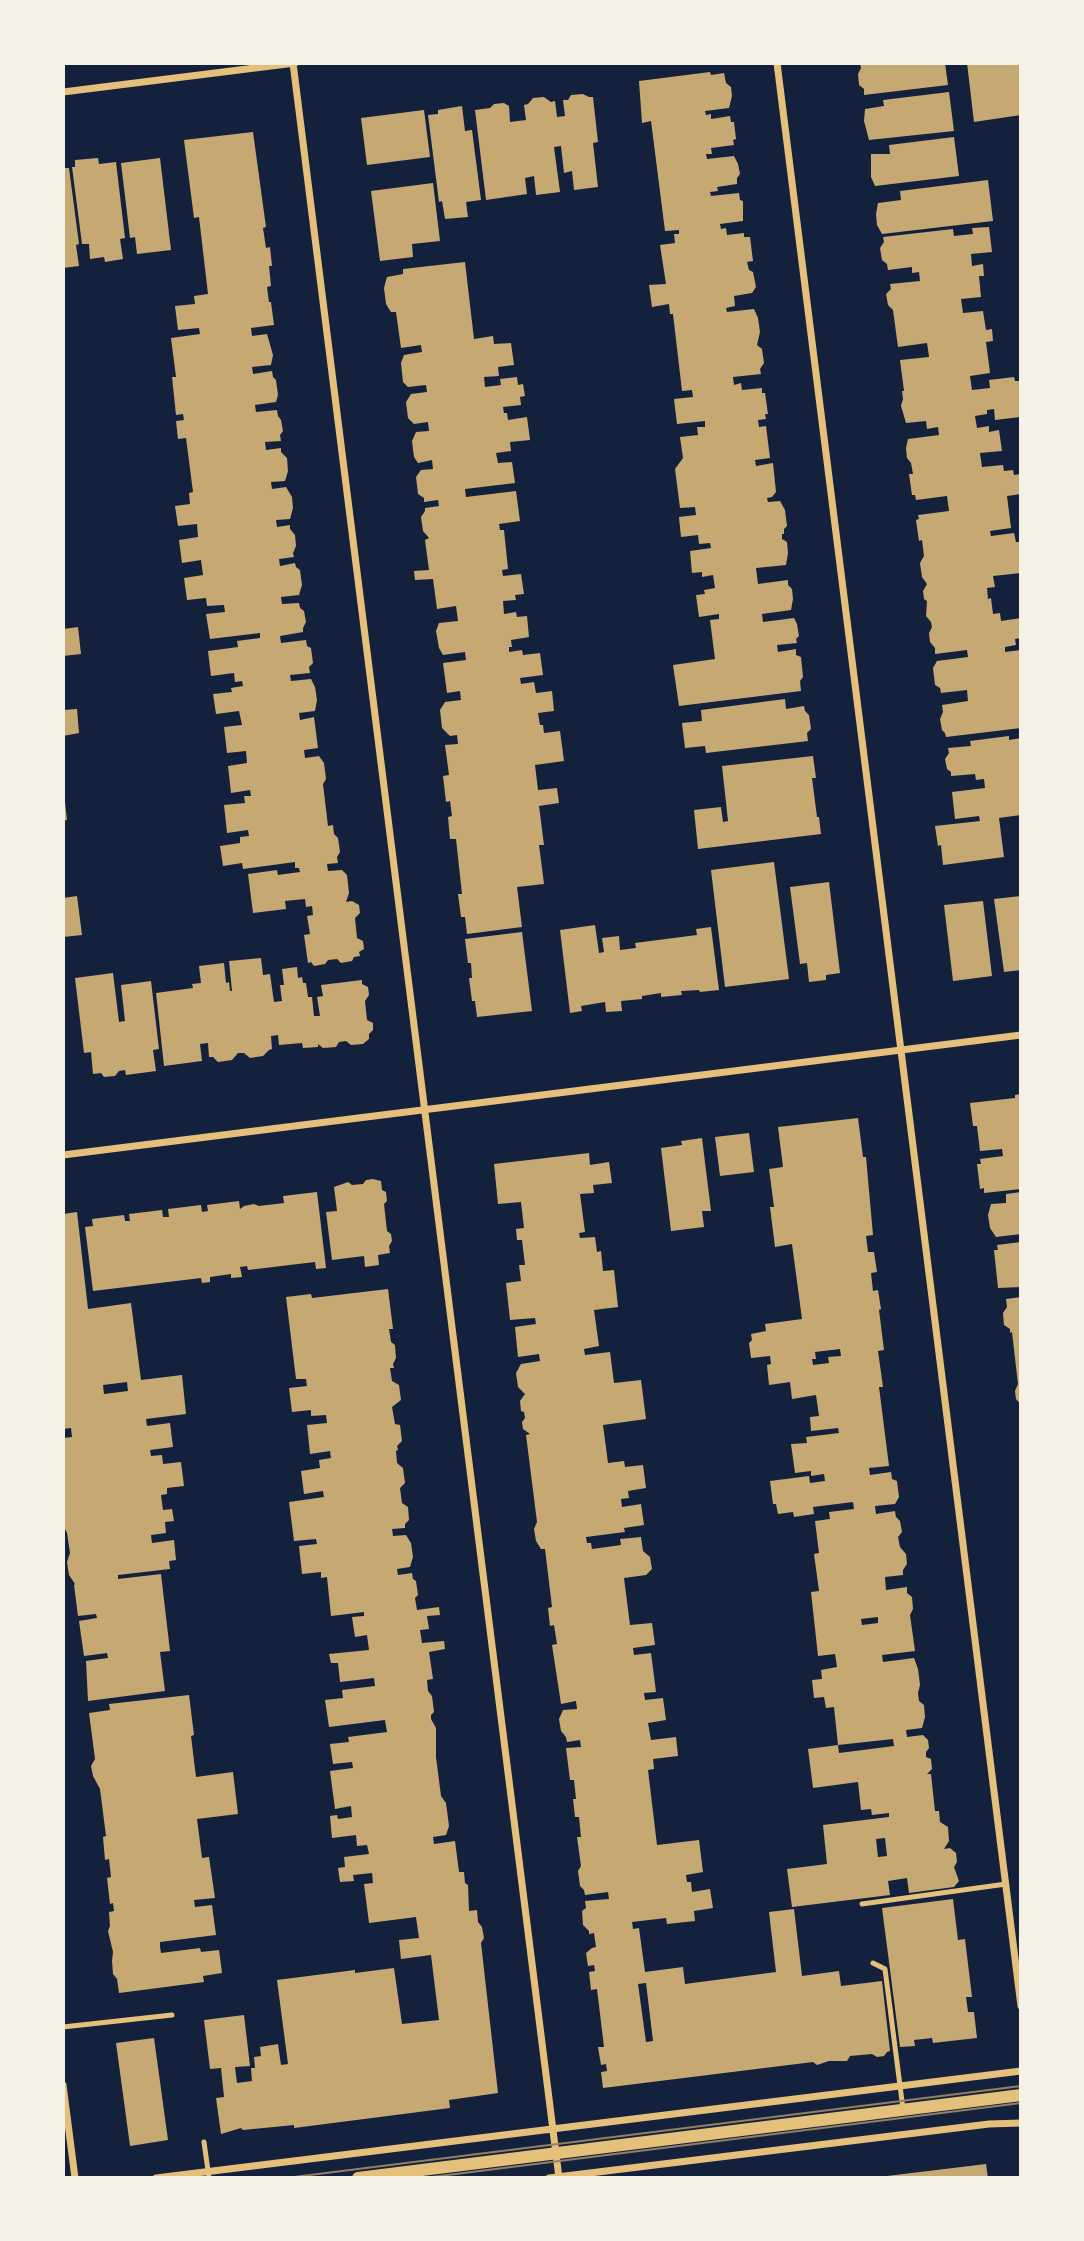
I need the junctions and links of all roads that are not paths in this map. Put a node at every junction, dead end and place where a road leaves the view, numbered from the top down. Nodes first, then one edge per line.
1 (293, 63) edge
2 (777, 63) edge
3 (63, 92) edge
4 (1021, 1035) edge
5 (901, 1049) junction
6 (424, 1109) junction
7 (63, 1155) edge
8 (1006, 1884) junction
9 (862, 1904) dead end
10 (873, 1963) dead end
11 (1021, 2006) edge
12 (172, 2015) dead end
13 (63, 2027) edge
14 (1021, 2071) edge
15 (63, 2085) edge
16 (901, 2087) junction
17 (1021, 2095) edge
18 (904, 2110) junction
19 (1021, 2123) edge
20 (552, 2129) junction
21 (204, 2142) dead end
22 (556, 2153) junction
23 (460, 2166) junction
24 (209, 2175) edge
25 (559, 2177) edge
26 (75, 2178) edge
27 (156, 2178) edge
28 (358, 2178) edge
29 (428, 2178) edge
30 (549, 2178) edge

1 - 3 street
1 - 6 street
2 - 5 street
4 - 5 street
5 - 6 street
5 - 8 street
6 - 7 street
6 - 20 street
8 - 9 lane
8 - 11 street
10 - 16 lane
12 - 13 lane
14 - 16 street
15 - 26 street
16 - 18 lane
16 - 20 street
17 - 18 street
18 - 22 street
19 - 25 street
20 - 22 street
20 - 24 street
21 - 24 lane
22 - 23 street
22 - 25 street
23 - 28 street
23 - 29 street
24 - 27 street
25 - 30 street

